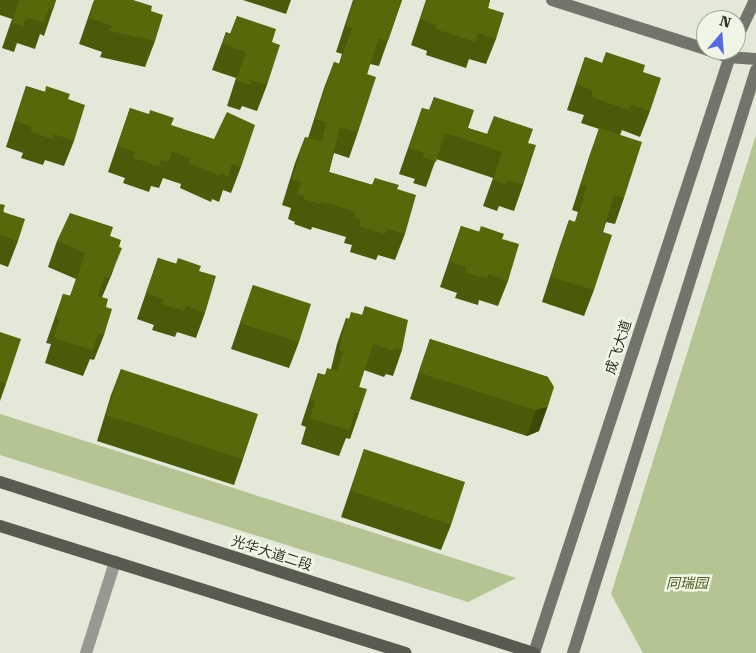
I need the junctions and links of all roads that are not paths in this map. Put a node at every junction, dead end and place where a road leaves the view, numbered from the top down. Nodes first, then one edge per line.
1 (552, 0) edge
2 (755, 0) edge
3 (746, 19) edge
4 (696, 46) edge
5 (728, 60) edge
6 (756, 70) edge
7 (0, 482) edge
8 (0, 526) edge
9 (115, 562) junction
10 (86, 653) edge
11 (406, 653) edge
12 (534, 653) edge
13 (573, 653) edge

1 - 4 main road
2 - 3 main road
5 - 12 main road, 成飞大道
6 - 13 main road
7 - 12 main road, 光华大道二段
8 - 9 main road
9 - 10 street
9 - 11 main road

